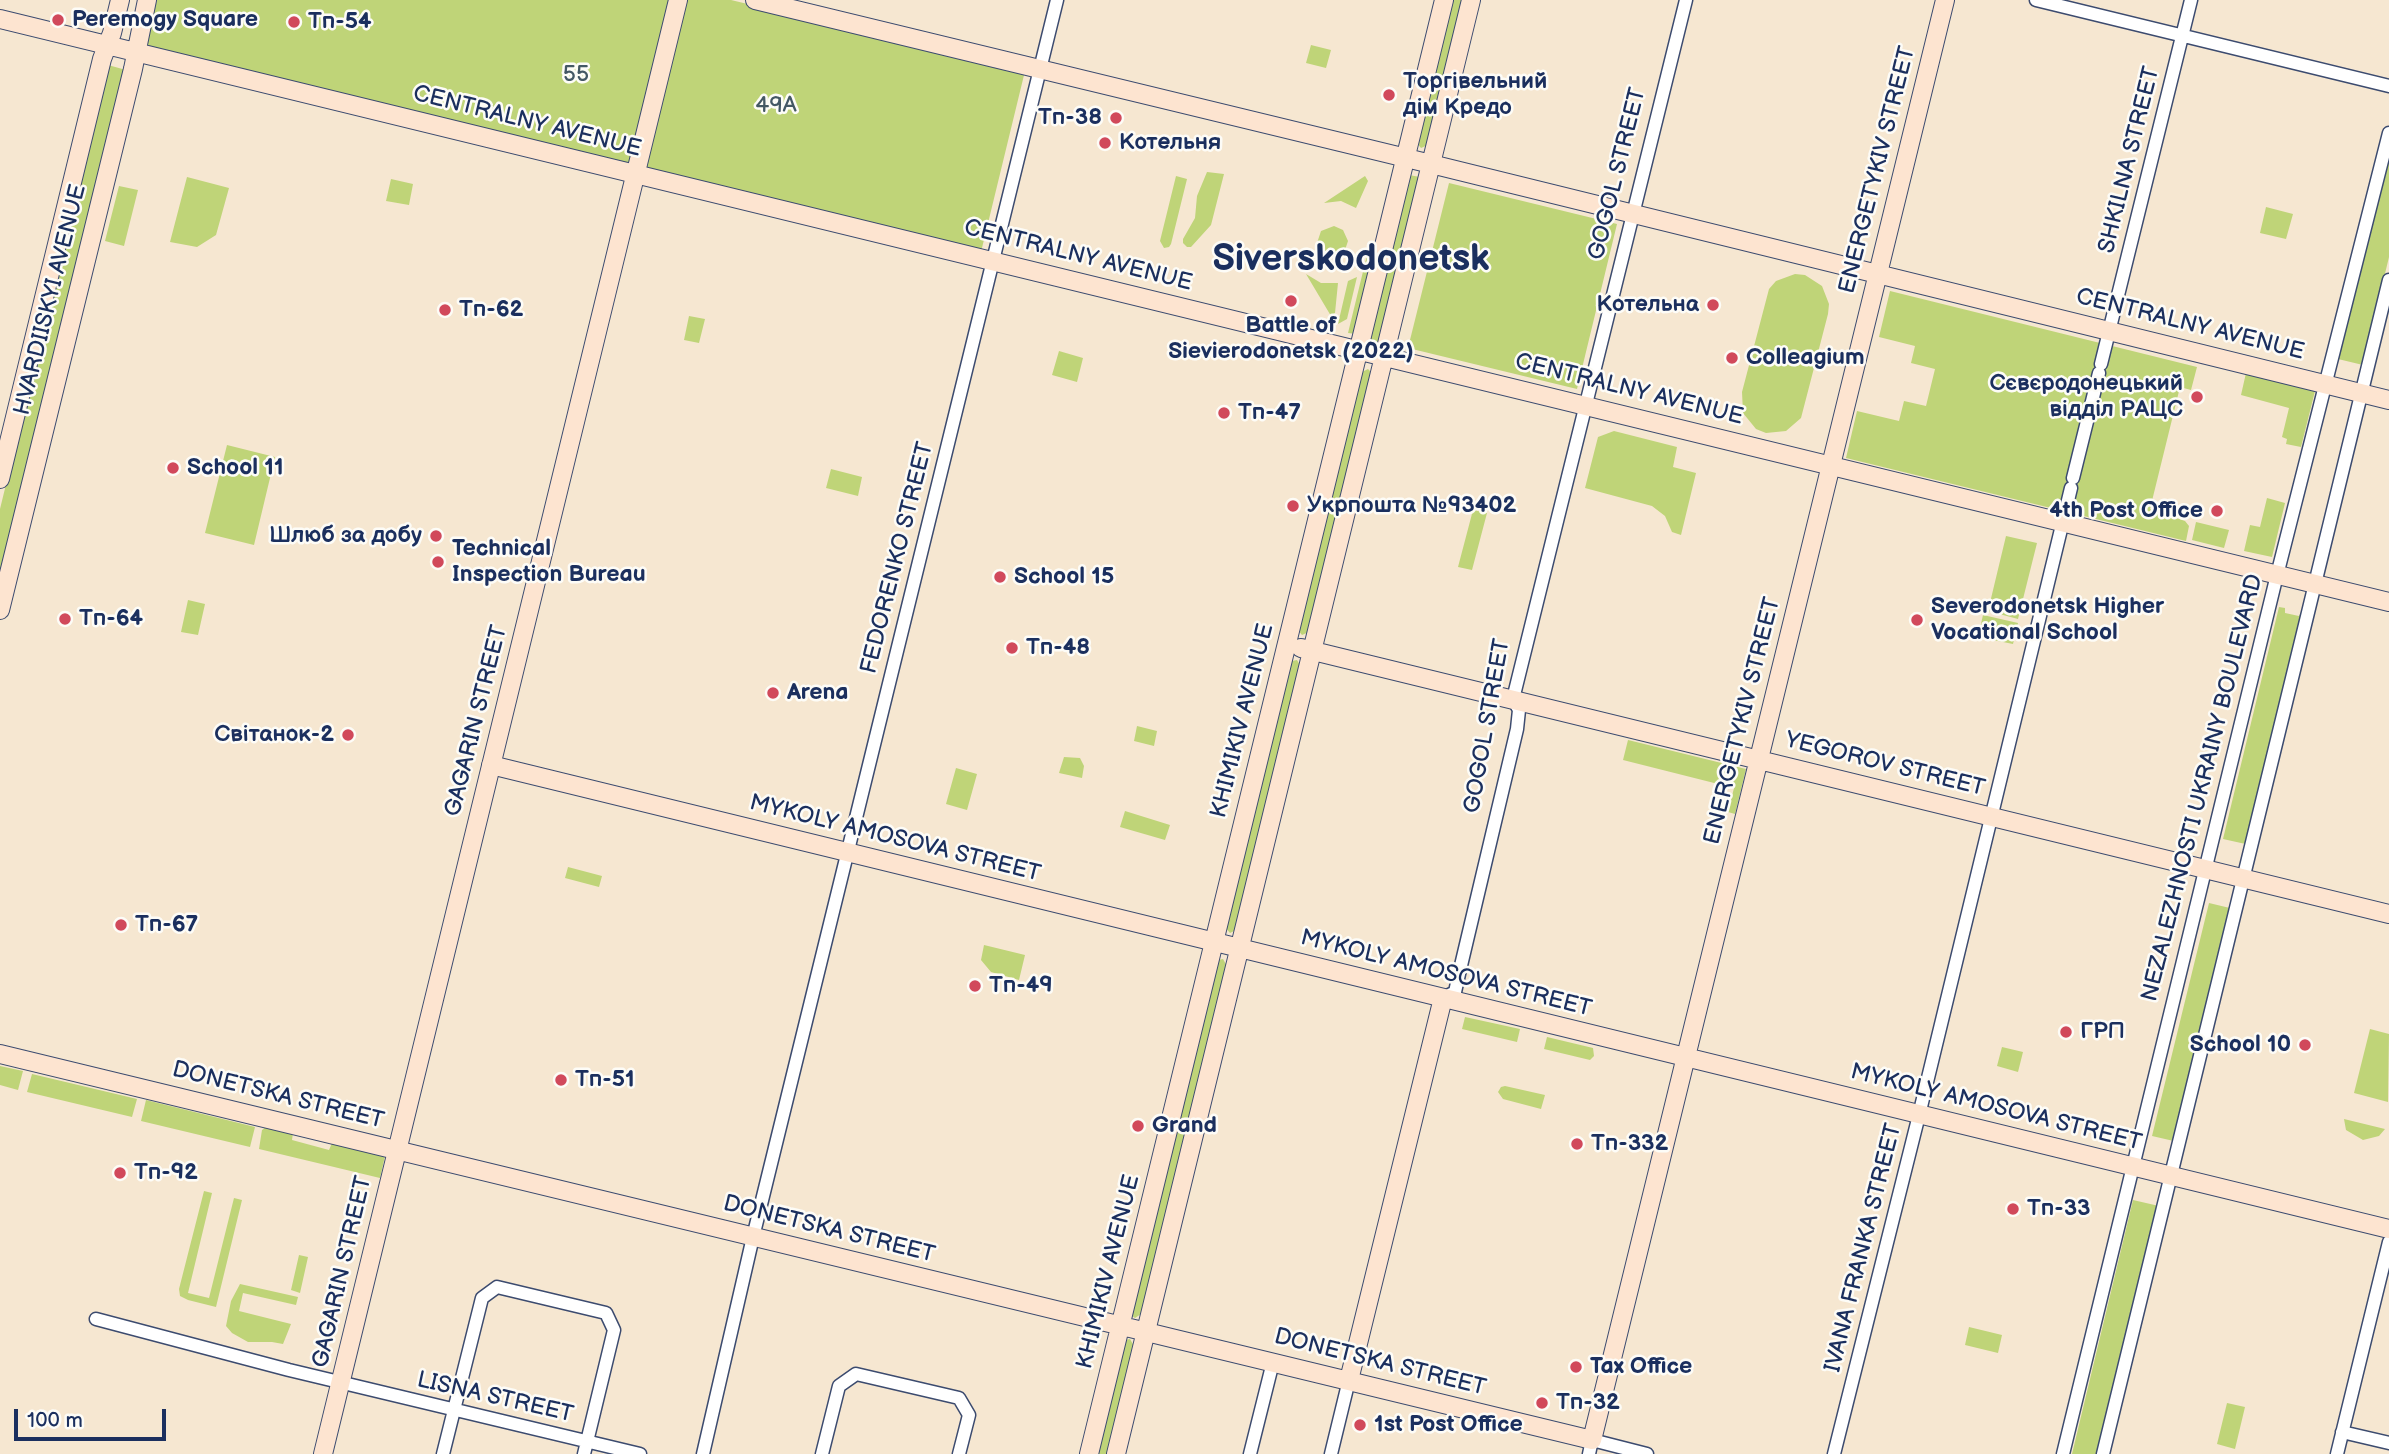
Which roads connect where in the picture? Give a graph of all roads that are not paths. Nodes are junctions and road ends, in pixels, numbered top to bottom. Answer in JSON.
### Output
{"nodes":[{"id":1,"x":120,"y":0,"type":"edge"},
{"id":2,"x":147,"y":0,"type":"edge"},
{"id":3,"x":678,"y":0,"type":"edge"},
{"id":4,"x":755,"y":0,"type":"edge"},
{"id":5,"x":1057,"y":0,"type":"edge"},
{"id":6,"x":1444,"y":0,"type":"edge"},
{"id":7,"x":1471,"y":0,"type":"edge"},
{"id":8,"x":1686,"y":0,"type":"edge"},
{"id":9,"x":1945,"y":0,"type":"edge"},
{"id":10,"x":2036,"y":0,"type":"edge"},
{"id":11,"x":2191,"y":0,"type":"edge"},
{"id":12,"x":0,"y":19,"type":"edge"},
{"id":13,"x":2182,"y":36,"type":"junction"},
{"id":14,"x":107,"y":45,"type":"junction"},
{"id":15,"x":136,"y":52,"type":"junction"},
{"id":16,"x":1040,"y":69,"type":"junction"},
{"id":17,"x":2389,"y":86,"type":"edge"},
{"id":18,"x":2389,"y":133,"type":"edge"},
{"id":19,"x":1406,"y":158,"type":"junction"},
{"id":20,"x":1432,"y":163,"type":"junction"},
{"id":21,"x":635,"y":173,"type":"junction"},
{"id":22,"x":1634,"y":213,"type":"junction"},
{"id":23,"x":993,"y":261,"type":"junction"},
{"id":24,"x":1878,"y":274,"type":"junction"},
{"id":25,"x":2389,"y":280,"type":"edge"},
{"id":26,"x":2110,"y":331,"type":"junction"},
{"id":27,"x":1359,"y":350,"type":"junction"},
{"id":28,"x":1385,"y":356,"type":"junction"},
{"id":29,"x":2326,"y":384,"type":"junction"},
{"id":30,"x":2361,"y":393,"type":"junction"},
{"id":31,"x":2389,"y":400,"type":"edge"},
{"id":32,"x":1586,"y":405,"type":"junction"},
{"id":33,"x":1832,"y":465,"type":"junction"},
{"id":34,"x":0,"y":479,"type":"edge"},
{"id":35,"x":2072,"y":483,"type":"joint"},
{"id":36,"x":2063,"y":522,"type":"junction"},
{"id":37,"x":2278,"y":574,"type":"junction"},
{"id":38,"x":2315,"y":584,"type":"junction"},
{"id":39,"x":2389,"y":602,"type":"edge"},
{"id":40,"x":0,"y":610,"type":"edge"},
{"id":41,"x":1287,"y":644,"type":"junction"},
{"id":42,"x":1312,"y":650,"type":"junction"},
{"id":43,"x":1513,"y":699,"type":"junction"},
{"id":44,"x":1759,"y":760,"type":"junction"},
{"id":45,"x":491,"y":765,"type":"junction"},
{"id":46,"x":1991,"y":817,"type":"junction"},
{"id":47,"x":848,"y":853,"type":"junction"},
{"id":48,"x":2205,"y":869,"type":"junction"},
{"id":49,"x":2243,"y":878,"type":"junction"},
{"id":50,"x":2389,"y":914,"type":"edge"},
{"id":51,"x":1215,"y":943,"type":"junction"},
{"id":52,"x":1240,"y":949,"type":"junction"},
{"id":53,"x":1443,"y":998,"type":"junction"},
{"id":54,"x":0,"y":1054,"type":"edge"},
{"id":55,"x":1686,"y":1058,"type":"junction"},
{"id":56,"x":1919,"y":1115,"type":"junction"},
{"id":57,"x":397,"y":1150,"type":"junction"},
{"id":58,"x":2133,"y":1167,"type":"junction"},
{"id":59,"x":2171,"y":1176,"type":"junction"},
{"id":60,"x":2389,"y":1229,"type":"edge"},
{"id":61,"x":753,"y":1237,"type":"junction"},
{"id":62,"x":2389,"y":1242,"type":"edge"},
{"id":63,"x":96,"y":1319,"type":"dead end"},
{"id":64,"x":1121,"y":1326,"type":"junction"},
{"id":65,"x":1146,"y":1332,"type":"junction"},
{"id":66,"x":1273,"y":1362,"type":"junction"},
{"id":67,"x":1349,"y":1380,"type":"junction"},
{"id":68,"x":341,"y":1382,"type":"junction"},
{"id":69,"x":454,"y":1410,"type":"junction"},
{"id":70,"x":2342,"y":1432,"type":"junction"},
{"id":71,"x":2389,"y":1443,"type":"edge"},
{"id":72,"x":1591,"y":1447,"type":"edge"},
{"id":73,"x":586,"y":1448,"type":"edge"},
{"id":74,"x":323,"y":1454,"type":"edge"},
{"id":75,"x":443,"y":1454,"type":"edge"},
{"id":76,"x":640,"y":1454,"type":"edge"},
{"id":77,"x":703,"y":1454,"type":"edge"},
{"id":78,"x":822,"y":1454,"type":"edge"},
{"id":79,"x":960,"y":1454,"type":"edge"},
{"id":80,"x":1090,"y":1454,"type":"edge"},
{"id":81,"x":1116,"y":1454,"type":"edge"},
{"id":82,"x":1250,"y":1454,"type":"edge"},
{"id":83,"x":1331,"y":1454,"type":"edge"},
{"id":84,"x":1647,"y":1454,"type":"edge"},
{"id":85,"x":1834,"y":1454,"type":"edge"},
{"id":86,"x":2063,"y":1454,"type":"edge"},
{"id":87,"x":2103,"y":1454,"type":"edge"},
{"id":88,"x":2337,"y":1454,"type":"edge"}],
"edges":[{"from":1,"to":14,"type":"street","name":"HVARDIISKYI AVENUE"},
{"from":2,"to":15,"type":"street","name":"HVARDIISKYI AVENUE"},
{"from":3,"to":21,"type":"street","name":"GAGARIN STREET"},
{"from":4,"to":16,"type":"street","name":"CENTRALNY AVENUE"},
{"from":5,"to":16,"type":"street","name":"FEDORENKO STREET"},
{"from":6,"to":19,"type":"street","name":"KHIMIKIV AVENUE"},
{"from":7,"to":20,"type":"street"},
{"from":8,"to":22,"type":"street","name":"GOGOL STREET"},
{"from":9,"to":24,"type":"street","name":"ENERGETYKIV STREET"},
{"from":10,"to":13,"type":"street"},
{"from":11,"to":13,"type":"street","name":"SHKILNA STREET"},
{"from":12,"to":14,"type":"street","name":"CENTRALNY AVENUE"},
{"from":13,"to":17,"type":"street"},
{"from":13,"to":26,"type":"street","name":"SHKILNA STREET"},
{"from":14,"to":15,"type":"street","name":"CENTRALNY AVENUE"},
{"from":14,"to":34,"type":"street","name":"HVARDIISKYI AVENUE"},
{"from":15,"to":21,"type":"street","name":"CENTRALNY AVENUE"},
{"from":15,"to":40,"type":"street","name":"HVARDIISKYI AVENUE"},
{"from":16,"to":19,"type":"street","name":"CENTRALNY AVENUE"},
{"from":16,"to":23,"type":"street","name":"FEDORENKO STREET"},
{"from":18,"to":29,"type":"street","name":"NEZALEZHNOSTI UKRAINY BOULEVARD"},
{"from":19,"to":20,"type":"street","name":"CENTRALNY AVENUE"},
{"from":19,"to":27,"type":"street","name":"KHIMIKIV AVENUE"},
{"from":20,"to":22,"type":"street","name":"CENTRALNY AVENUE"},
{"from":20,"to":28,"type":"street"},
{"from":21,"to":23,"type":"street","name":"CENTRALNY AVENUE"},
{"from":21,"to":45,"type":"street","name":"GAGARIN STREET"},
{"from":22,"to":24,"type":"street","name":"CENTRALNY AVENUE"},
{"from":22,"to":32,"type":"street","name":"GOGOL STREET"},
{"from":23,"to":27,"type":"street","name":"CENTRALNY AVENUE"},
{"from":23,"to":47,"type":"street","name":"FEDORENKO STREET"},
{"from":24,"to":26,"type":"street","name":"CENTRALNY AVENUE"},
{"from":24,"to":33,"type":"street","name":"ENERGETYKIV STREET"},
{"from":25,"to":30,"type":"street"},
{"from":26,"to":29,"type":"street","name":"CENTRALNY AVENUE"},
{"from":26,"to":35,"type":"street","name":"SHKILNA STREET"},
{"from":27,"to":28,"type":"street","name":"CENTRALNY AVENUE"},
{"from":27,"to":41,"type":"street","name":"KHIMIKIV AVENUE"},
{"from":28,"to":32,"type":"street","name":"CENTRALNY AVENUE"},
{"from":28,"to":42,"type":"street"},
{"from":29,"to":30,"type":"street","name":"CENTRALNY AVENUE"},
{"from":29,"to":37,"type":"street","name":"NEZALEZHNOSTI UKRAINY BOULEVARD"},
{"from":30,"to":31,"type":"street","name":"CENTRALNY AVENUE"},
{"from":30,"to":38,"type":"street"},
{"from":32,"to":33,"type":"street","name":"CENTRALNY AVENUE"},
{"from":32,"to":43,"type":"street","name":"GOGOL STREET"},
{"from":33,"to":36,"type":"street","name":"CENTRALNY AVENUE"},
{"from":33,"to":44,"type":"street","name":"ENERGETYKIV STREET"},
{"from":35,"to":36,"type":"street","name":"IVANA FRANKA STREET"},
{"from":36,"to":37,"type":"street","name":"CENTRALNY AVENUE"},
{"from":36,"to":46,"type":"street","name":"IVANA FRANKA STREET"},
{"from":37,"to":38,"type":"street","name":"CENTRALNY AVENUE"},
{"from":37,"to":48,"type":"street","name":"NEZALEZHNOSTI UKRAINY BOULEVARD"},
{"from":38,"to":39,"type":"street","name":"CENTRALNY AVENUE"},
{"from":38,"to":49,"type":"street"},
{"from":41,"to":42,"type":"street","name":"YEGOROV STREET"},
{"from":41,"to":51,"type":"street","name":"KHIMIKIV AVENUE"},
{"from":42,"to":43,"type":"street","name":"YEGOROV STREET"},
{"from":42,"to":52,"type":"street"},
{"from":43,"to":44,"type":"street","name":"YEGOROV STREET"},
{"from":43,"to":53,"type":"street","name":"GOGOL STREET"},
{"from":44,"to":46,"type":"street","name":"YEGOROV STREET"},
{"from":44,"to":55,"type":"street","name":"ENERGETYKIV STREET"},
{"from":45,"to":47,"type":"street","name":"MYKOLY AMOSOVA STREET"},
{"from":45,"to":57,"type":"street","name":"GAGARIN STREET"},
{"from":46,"to":48,"type":"street","name":"YEGOROV STREET"},
{"from":46,"to":56,"type":"street","name":"IVANA FRANKA STREET"},
{"from":47,"to":51,"type":"street","name":"MYKOLY AMOSOVA STREET"},
{"from":47,"to":61,"type":"street","name":"FEDORENKO STREET"},
{"from":48,"to":49,"type":"street","name":"YEGOROV STREET"},
{"from":48,"to":58,"type":"street","name":"NEZALEZHNOSTI UKRAINY BOULEVARD"},
{"from":49,"to":50,"type":"street","name":"YEGOROV STREET"},
{"from":49,"to":59,"type":"street"},
{"from":51,"to":52,"type":"street","name":"MYKOLY AMOSOVA STREET"},
{"from":51,"to":64,"type":"street","name":"KHIMIKIV AVENUE"},
{"from":52,"to":53,"type":"street","name":"MYKOLY AMOSOVA STREET"},
{"from":52,"to":65,"type":"street"},
{"from":53,"to":55,"type":"street","name":"MYKOLY AMOSOVA STREET"},
{"from":53,"to":67,"type":"street","name":"GOGOL STREET"},
{"from":54,"to":57,"type":"street","name":"DONETSKA STREET"},
{"from":55,"to":56,"type":"street","name":"MYKOLY AMOSOVA STREET"},
{"from":55,"to":72,"type":"street","name":"ENERGETYKIV STREET"},
{"from":56,"to":58,"type":"street","name":"MYKOLY AMOSOVA STREET"},
{"from":56,"to":85,"type":"street","name":"IVANA FRANKA STREET"},
{"from":57,"to":61,"type":"street","name":"DONETSKA STREET"},
{"from":57,"to":68,"type":"street","name":"GAGARIN STREET"},
{"from":58,"to":59,"type":"street","name":"MYKOLY AMOSOVA STREET"},
{"from":58,"to":86,"type":"street","name":"NEZALEZHNOSTI UKRAINY BOULEVARD"},
{"from":59,"to":60,"type":"street","name":"MYKOLY AMOSOVA STREET"},
{"from":59,"to":87,"type":"street"},
{"from":61,"to":64,"type":"street","name":"DONETSKA STREET"},
{"from":61,"to":77,"type":"street","name":"FEDORENKO STREET"},
{"from":62,"to":70,"type":"street"},
{"from":63,"to":68,"type":"street","name":"LISNA STREET"},
{"from":64,"to":65,"type":"street","name":"DONETSKA STREET"},
{"from":64,"to":80,"type":"street","name":"KHIMIKIV AVENUE"},
{"from":65,"to":66,"type":"street","name":"DONETSKA STREET"},
{"from":65,"to":81,"type":"street"},
{"from":66,"to":67,"type":"street","name":"DONETSKA STREET"},
{"from":66,"to":82,"type":"street"},
{"from":67,"to":72,"type":"street","name":"DONETSKA STREET"},
{"from":67,"to":83,"type":"street","name":"GOGOL STREET"},
{"from":68,"to":69,"type":"street","name":"LISNA STREET"},
{"from":68,"to":74,"type":"street","name":"GAGARIN STREET"},
{"from":69,"to":73,"type":"street","name":"LISNA STREET"},
{"from":69,"to":73,"type":"street"},
{"from":69,"to":75,"type":"street"},
{"from":70,"to":71,"type":"street"},
{"from":70,"to":88,"type":"street"},
{"from":72,"to":84,"type":"street","name":"DONETSKA STREET"},
{"from":73,"to":76,"type":"street","name":"LISNA STREET"},
{"from":78,"to":79,"type":"street"}]}
